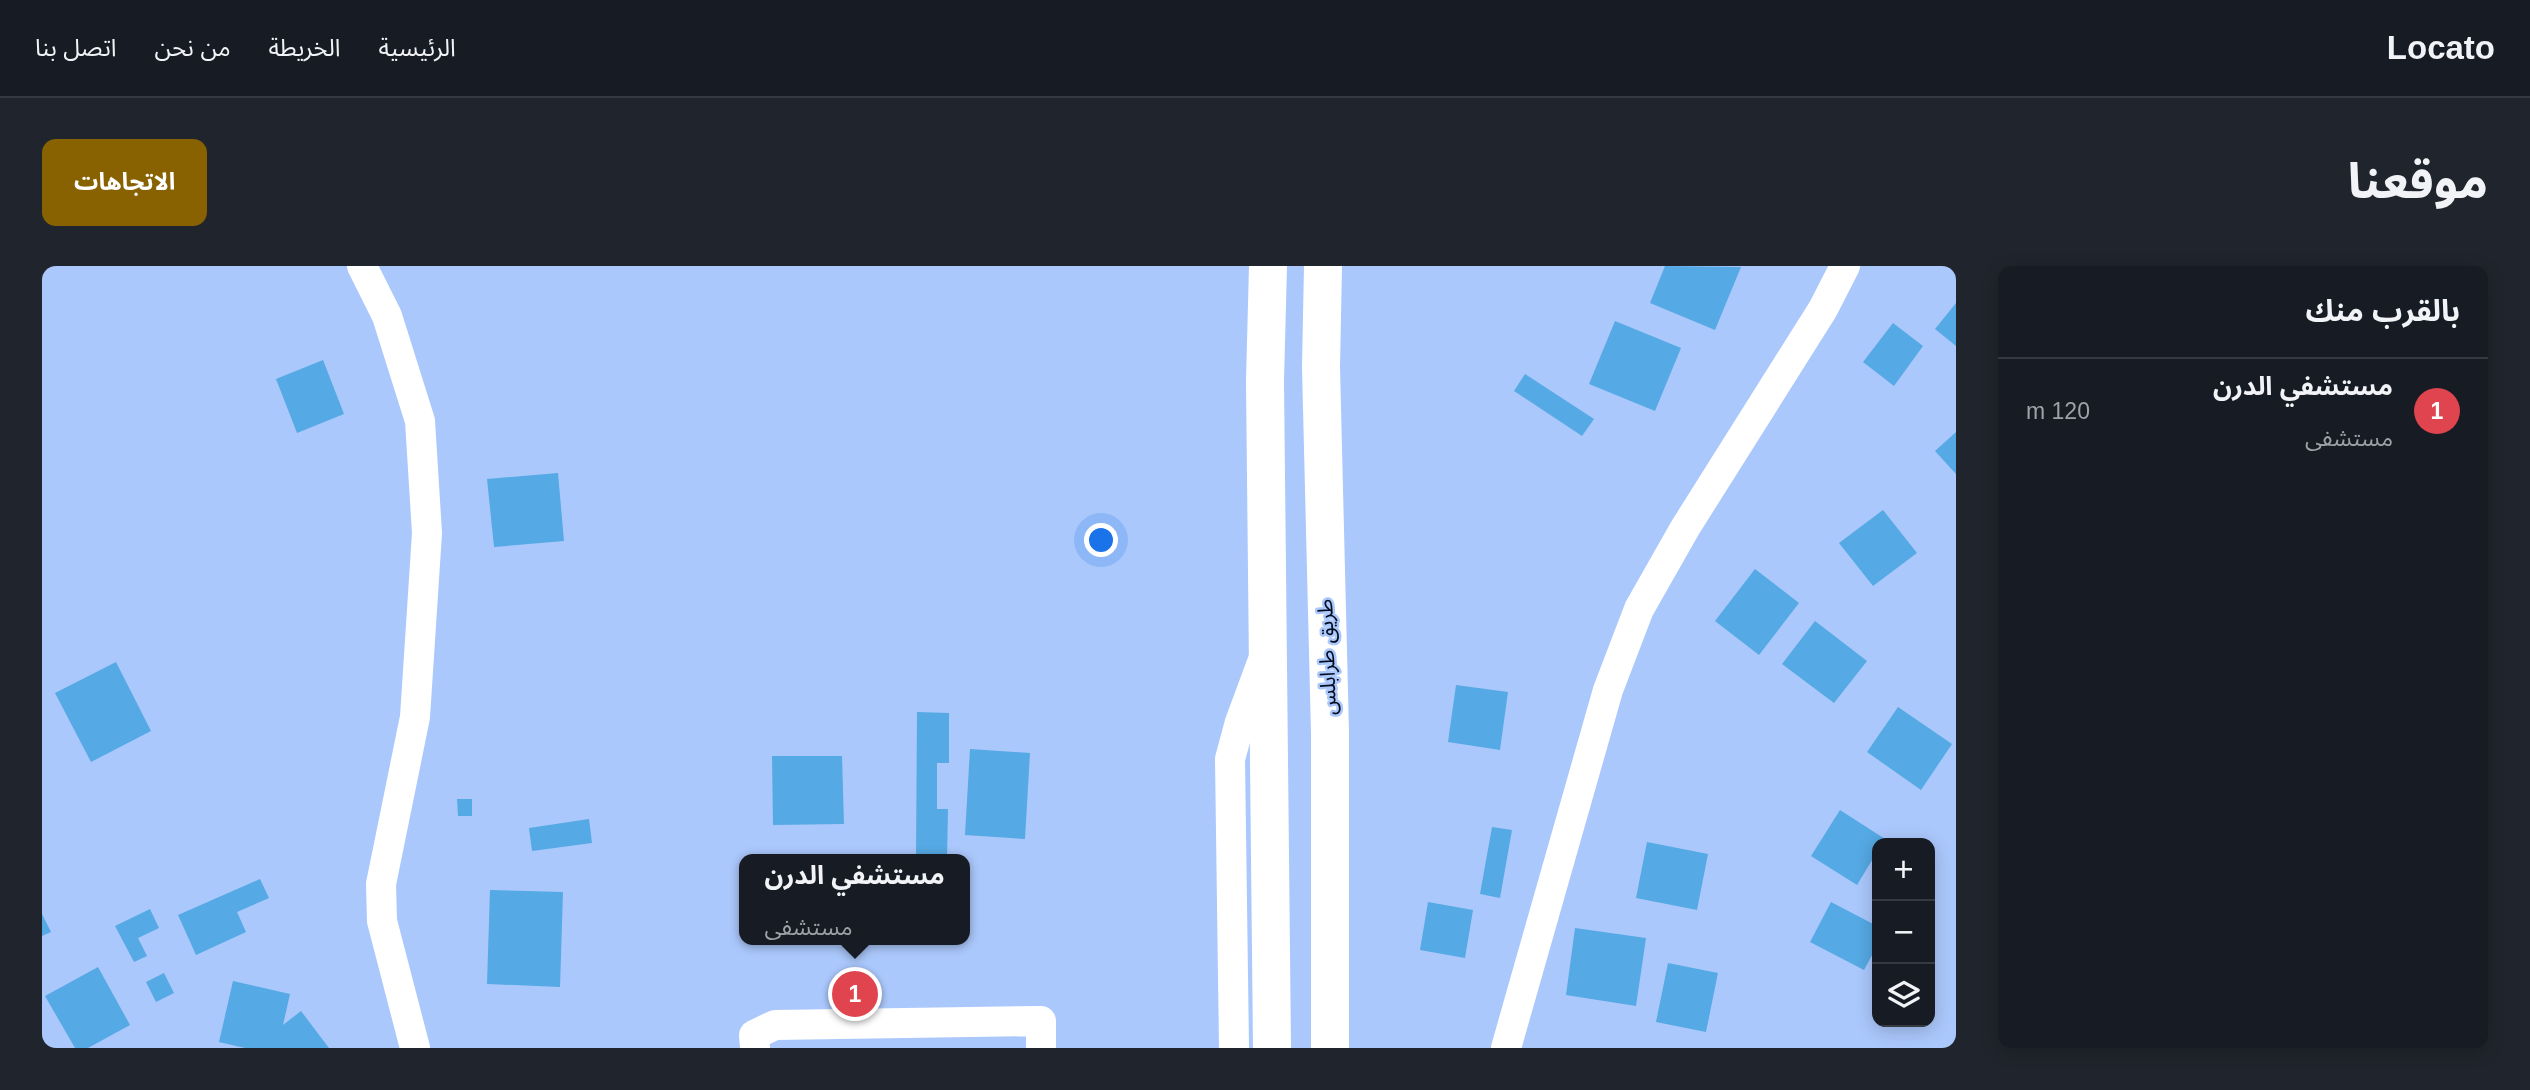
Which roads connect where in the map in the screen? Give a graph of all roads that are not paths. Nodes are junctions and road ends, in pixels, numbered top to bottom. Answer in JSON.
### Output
{"nodes":[{"id":1,"x":362,"y":266,"type":"edge"},
{"id":2,"x":1268,"y":266,"type":"edge"},
{"id":3,"x":1323,"y":266,"type":"edge"},
{"id":4,"x":1846,"y":266,"type":"edge"},
{"id":5,"x":1266,"y":650,"type":"junction"},
{"id":6,"x":415,"y":1048,"type":"edge"},
{"id":7,"x":755,"y":1048,"type":"edge"},
{"id":8,"x":1041,"y":1048,"type":"edge"},
{"id":9,"x":1234,"y":1048,"type":"edge"},
{"id":10,"x":1272,"y":1048,"type":"edge"},
{"id":11,"x":1330,"y":1048,"type":"edge"},
{"id":12,"x":1506,"y":1048,"type":"edge"}],
"edges":[{"from":1,"to":6,"type":"street"},
{"from":2,"to":5,"type":"highway"},
{"from":3,"to":11,"type":"highway","name":"طريق طرابلس"},
{"from":4,"to":12,"type":"street"},
{"from":5,"to":9,"type":"street"},
{"from":5,"to":10,"type":"highway"},
{"from":7,"to":8,"type":"street"}]}
